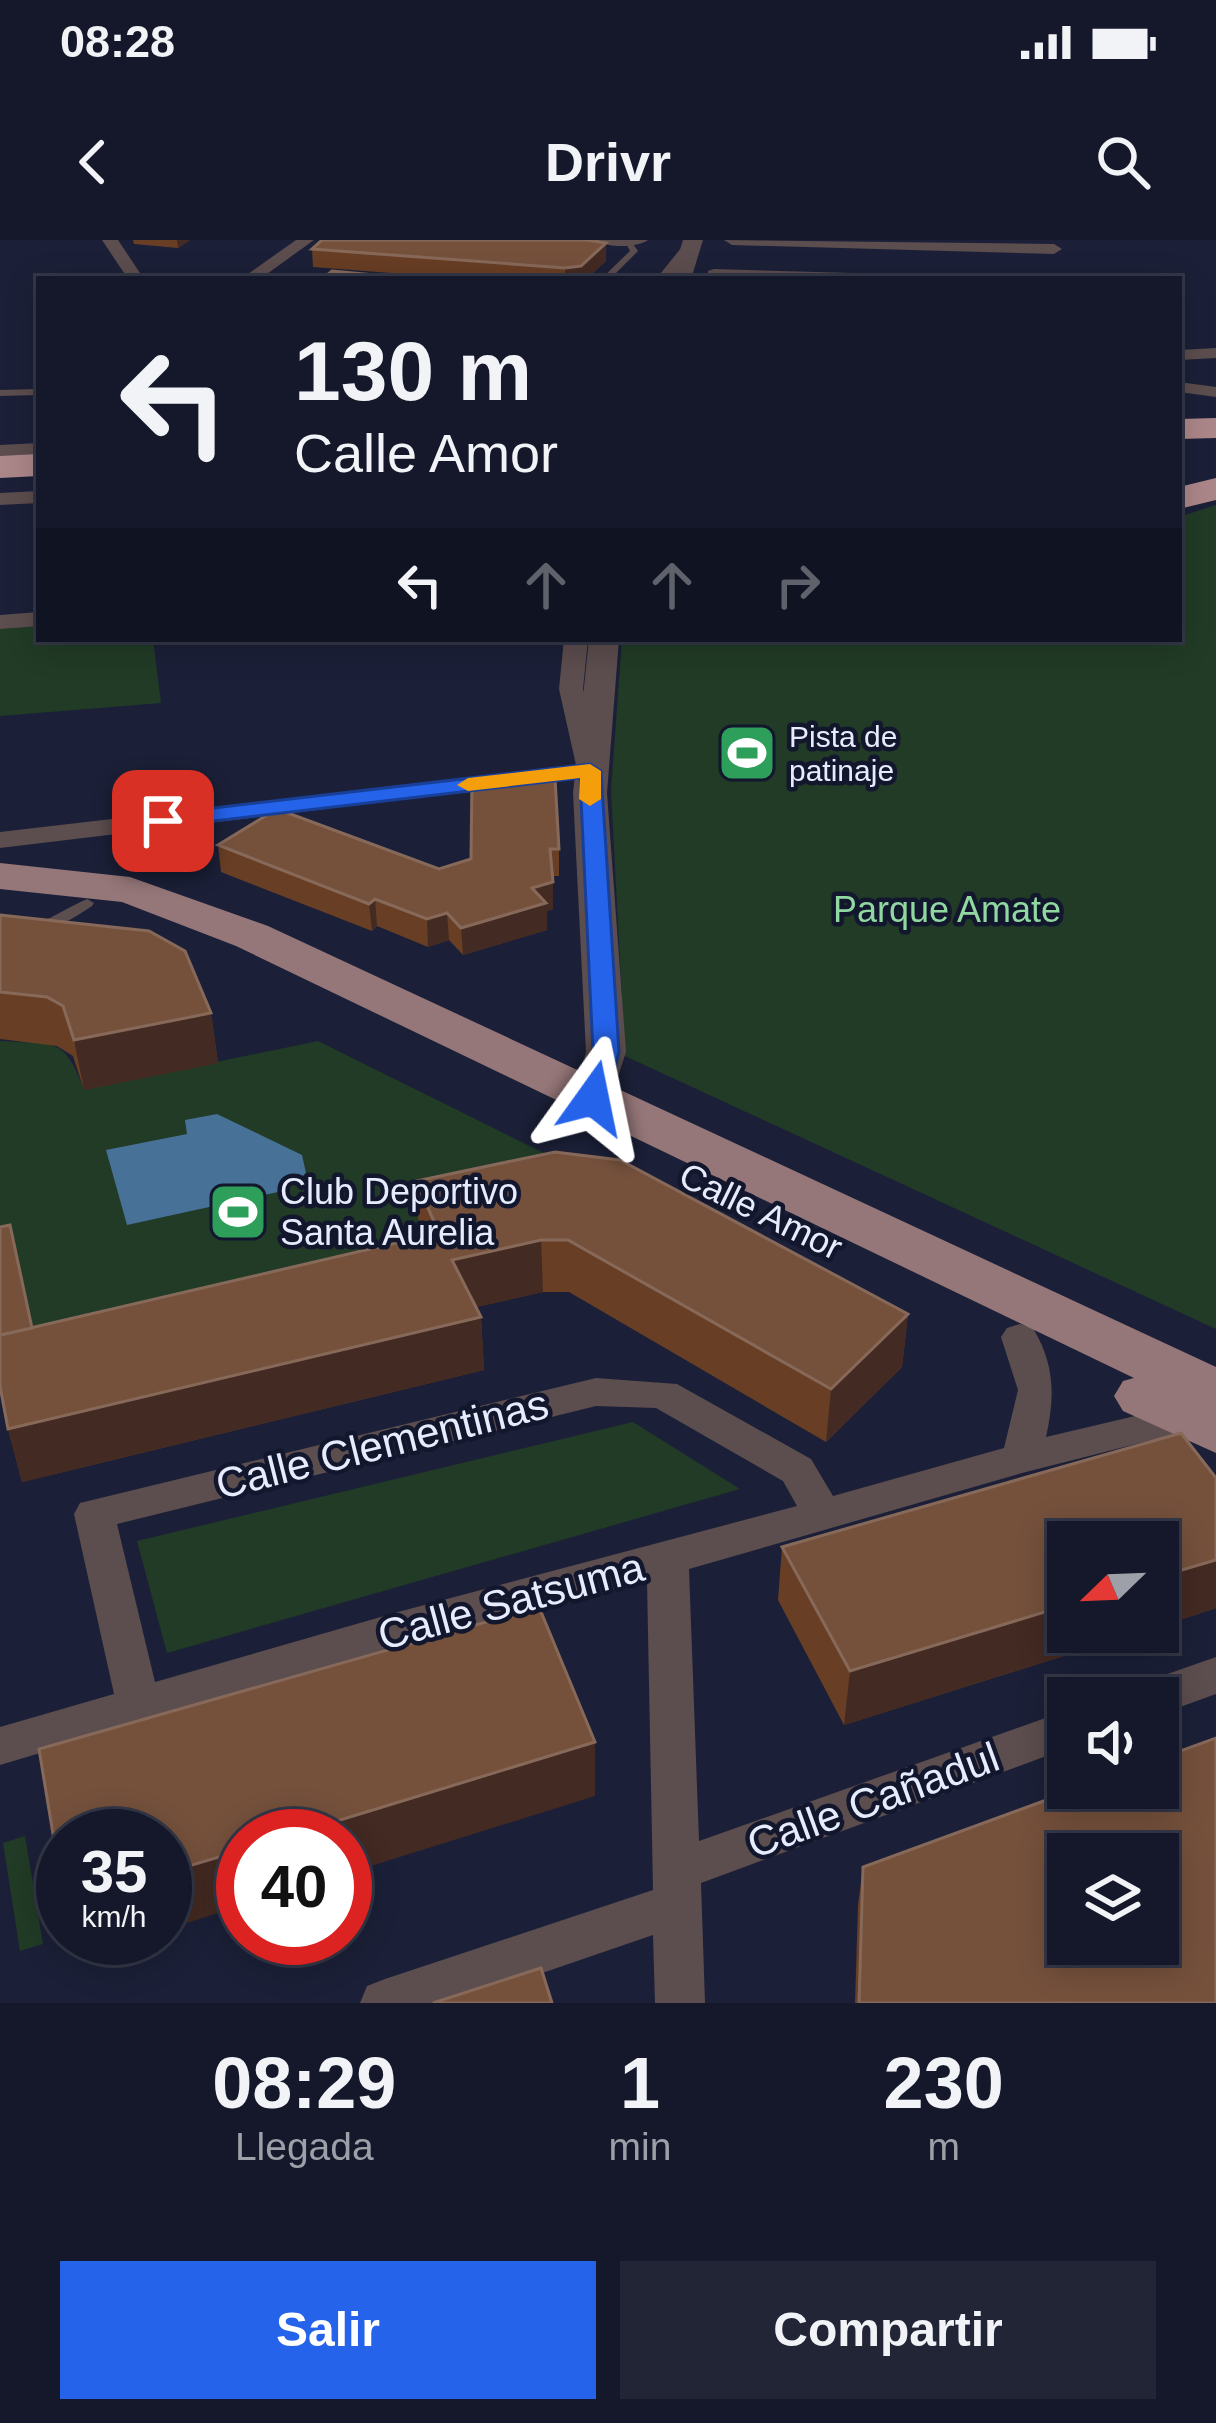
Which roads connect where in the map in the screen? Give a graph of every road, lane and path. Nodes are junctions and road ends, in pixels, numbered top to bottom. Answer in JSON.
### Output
{"nodes":[{"id":1,"x":89,"y":240,"type":"edge"},
{"id":2,"x":110,"y":240,"type":"edge"},
{"id":3,"x":306,"y":240,"type":"edge"},
{"id":4,"x":603,"y":240,"type":"edge"},
{"id":5,"x":722,"y":240,"type":"edge"},
{"id":6,"x":732,"y":240,"type":"edge"},
{"id":7,"x":633,"y":241,"type":"edge"},
{"id":8,"x":692,"y":243,"type":"edge"},
{"id":9,"x":1054,"y":251,"type":"edge"},
{"id":10,"x":112,"y":276,"type":"edge"},
{"id":11,"x":134,"y":276,"type":"edge"},
{"id":12,"x":254,"y":276,"type":"edge"},
{"id":13,"x":608,"y":276,"type":"edge"},
{"id":14,"x":666,"y":276,"type":"edge"},
{"id":15,"x":682,"y":276,"type":"edge"},
{"id":16,"x":713,"y":276,"type":"edge"},
{"id":17,"x":1216,"y":353,"type":"edge"},
{"id":18,"x":1182,"y":355,"type":"edge"},
{"id":19,"x":1182,"y":388,"type":"edge"},
{"id":20,"x":36,"y":392,"type":"edge"},
{"id":21,"x":0,"y":393,"type":"edge"},
{"id":22,"x":1216,"y":394,"type":"edge"},
{"id":23,"x":1182,"y":398,"type":"edge"},
{"id":24,"x":1216,"y":412,"type":"edge"},
{"id":25,"x":1182,"y":413,"type":"edge"},
{"id":26,"x":1216,"y":428,"type":"edge"},
{"id":27,"x":1182,"y":429,"type":"edge"},
{"id":28,"x":36,"y":452,"type":"edge"},
{"id":29,"x":15,"y":476,"type":"edge"},
{"id":30,"x":1216,"y":489,"type":"edge"},
{"id":31,"x":1182,"y":497,"type":"edge"},
{"id":32,"x":0,"y":604,"type":"edge"},
{"id":33,"x":36,"y":620,"type":"edge"},
{"id":34,"x":0,"y":622,"type":"edge"},
{"id":35,"x":576,"y":642,"type":"edge"},
{"id":36,"x":604,"y":642,"type":"edge"},
{"id":37,"x":590,"y":771,"type":"junction"},
{"id":38,"x":12,"y":856,"type":"edge"},
{"id":39,"x":87,"y":903,"type":"junction"},
{"id":40,"x":0,"y":933,"type":"edge"},
{"id":41,"x":581,"y":1108,"type":"junction"},
{"id":42,"x":1020,"y":1337,"type":"junction"},
{"id":43,"x":1212,"y":1417,"type":"edge"},
{"id":44,"x":1022,"y":1458,"type":"junction"},
{"id":45,"x":823,"y":1515,"type":"junction"},
{"id":46,"x":668,"y":1559,"type":"junction"},
{"id":47,"x":1216,"y":1675,"type":"edge"},
{"id":48,"x":1179,"y":1688,"type":"edge"},
{"id":49,"x":139,"y":1706,"type":"junction"},
{"id":50,"x":1047,"y":1738,"type":"edge"},
{"id":51,"x":0,"y":1746,"type":"edge"},
{"id":52,"x":678,"y":1887,"type":"junction"},
{"id":53,"x":385,"y":2003,"type":"edge"},
{"id":54,"x":680,"y":2003,"type":"edge"}],
"edges":[{"from":1,"to":10,"type":"street"},
{"from":2,"to":11,"type":"street"},
{"from":3,"to":12,"type":"street"},
{"from":4,"to":7,"type":"street"},
{"from":5,"to":16,"type":"street"},
{"from":6,"to":9,"type":"street"},
{"from":7,"to":13,"type":"lane"},
{"from":8,"to":14,"type":"street"},
{"from":8,"to":15,"type":"street"},
{"from":17,"to":18,"type":"street"},
{"from":19,"to":22,"type":"street"},
{"from":20,"to":21,"type":"lane"},
{"from":22,"to":23,"type":"street"},
{"from":24,"to":25,"type":"highway"},
{"from":26,"to":27,"type":"highway"},
{"from":28,"to":29,"type":"street"},
{"from":30,"to":31,"type":"highway"},
{"from":32,"to":34,"type":"street"},
{"from":33,"to":34,"type":"street"},
{"from":35,"to":37,"type":"street"},
{"from":36,"to":37,"type":"street"},
{"from":37,"to":38,"type":"street"},
{"from":37,"to":41,"type":"street"},
{"from":38,"to":39,"type":"main road","name":"Calle Amor"},
{"from":38,"to":41,"type":"main road","name":"Calle Amor"},
{"from":39,"to":40,"type":"lane"},
{"from":39,"to":41,"type":"main road","name":"Calle Amor"},
{"from":41,"to":42,"type":"main road","name":"Calle Amor"},
{"from":41,"to":43,"type":"main road","name":"Calle Amor"},
{"from":42,"to":43,"type":"main road","name":"Calle Amor"},
{"from":42,"to":44,"type":"street"},
{"from":43,"to":44,"type":"street","name":"Calle Satsuma"},
{"from":44,"to":45,"type":"street","name":"Calle Satsuma"},
{"from":45,"to":46,"type":"street","name":"Calle Satsuma"},
{"from":45,"to":49,"type":"street","name":"Calle Clementinas"},
{"from":46,"to":49,"type":"street","name":"Calle Satsuma"},
{"from":46,"to":52,"type":"street"},
{"from":47,"to":48,"type":"street"},
{"from":49,"to":51,"type":"street","name":"Calle Satsuma"},
{"from":50,"to":52,"type":"street","name":"Calle Cañadul"},
{"from":52,"to":53,"type":"street","name":"Calle Cañadul"},
{"from":52,"to":54,"type":"street"}]}
